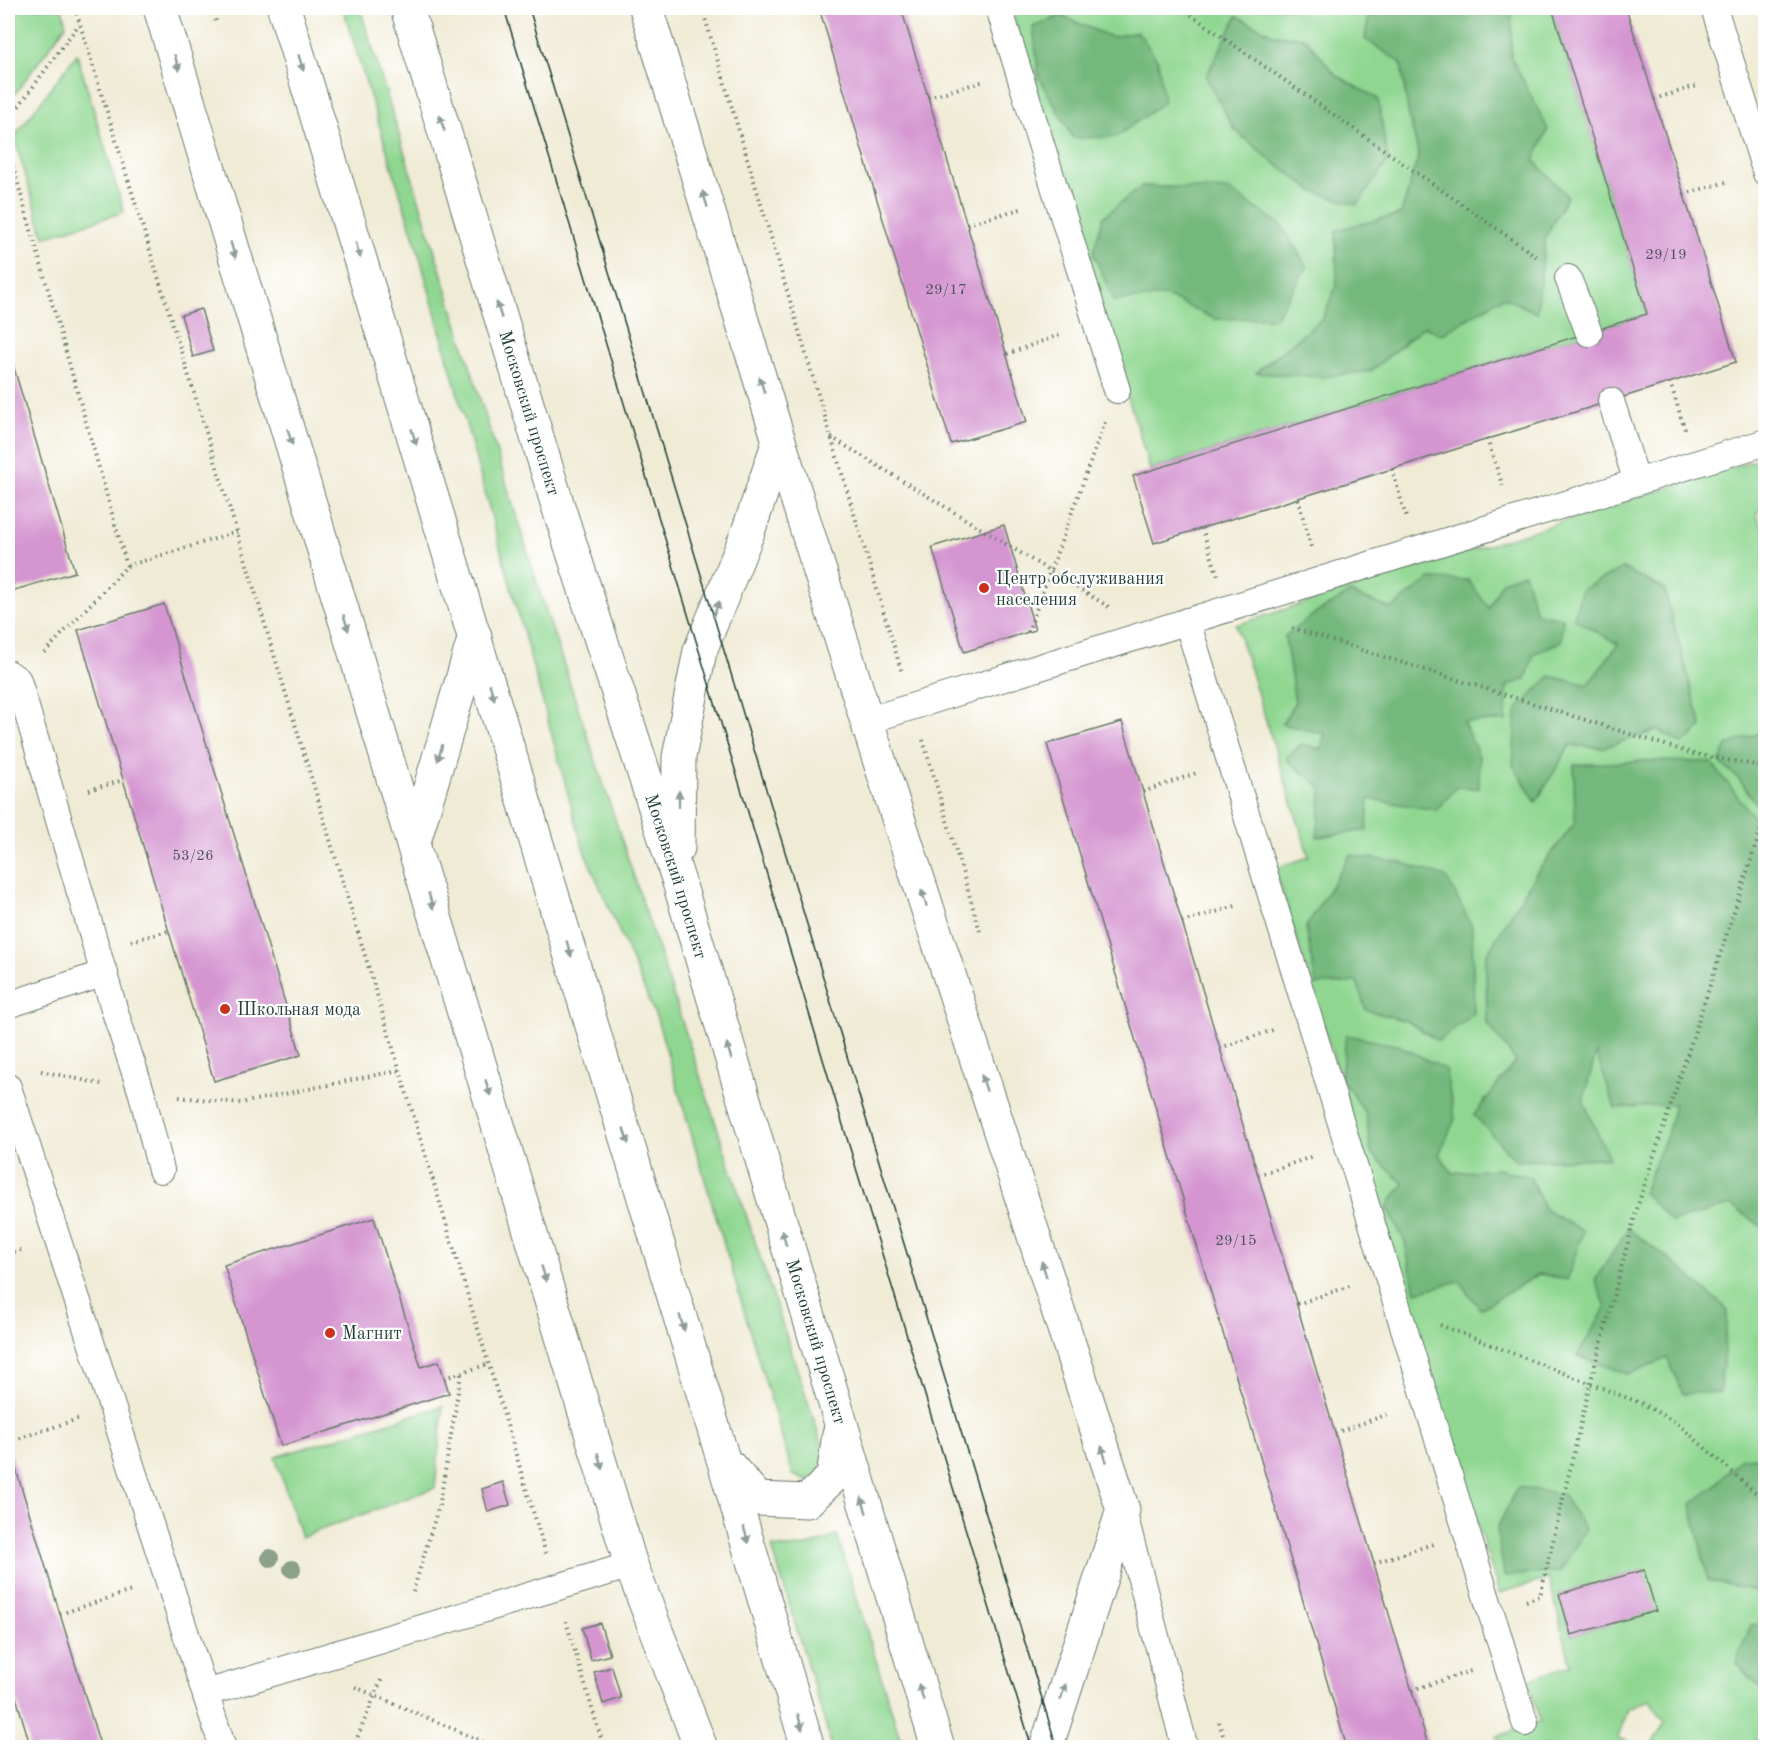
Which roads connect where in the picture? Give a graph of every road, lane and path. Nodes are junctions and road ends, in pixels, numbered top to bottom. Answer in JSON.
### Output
{"nodes":[{"id":1,"x":75,"y":8,"type":"edge"},
{"id":2,"x":160,"y":8,"type":"edge"},
{"id":3,"x":212,"y":8,"type":"edge"},
{"id":4,"x":284,"y":8,"type":"edge"},
{"id":5,"x":407,"y":8,"type":"edge"},
{"id":6,"x":646,"y":8,"type":"edge"},
{"id":7,"x":702,"y":8,"type":"edge"},
{"id":8,"x":999,"y":8,"type":"edge"},
{"id":9,"x":1181,"y":8,"type":"edge"},
{"id":10,"x":1714,"y":8,"type":"edge"},
{"id":11,"x":216,"y":22,"type":"dead end"},
{"id":12,"x":79,"y":23,"type":"junction"},
{"id":13,"x":1019,"y":72,"type":"junction"},
{"id":14,"x":1735,"y":74,"type":"junction"},
{"id":15,"x":928,"y":97,"type":"dead end"},
{"id":16,"x":1654,"y":99,"type":"dead end"},
{"id":17,"x":8,"y":121,"type":"edge"},
{"id":18,"x":8,"y":149,"type":"edge"},
{"id":19,"x":1765,"y":172,"type":"edge"},
{"id":20,"x":1684,"y":194,"type":"dead end"},
{"id":21,"x":1058,"y":198,"type":"junction"},
{"id":22,"x":967,"y":224,"type":"dead end"},
{"id":23,"x":1568,"y":278,"type":"joint"},
{"id":24,"x":1096,"y":322,"type":"junction"},
{"id":25,"x":1588,"y":333,"type":"dead end"},
{"id":26,"x":1006,"y":354,"type":"dead end"},
{"id":27,"x":1670,"y":382,"type":"dead end"},
{"id":28,"x":1117,"y":390,"type":"joint"},
{"id":29,"x":1611,"y":401,"type":"dead end"},
{"id":30,"x":831,"y":438,"type":"junction"},
{"id":31,"x":1487,"y":439,"type":"dead end"},
{"id":32,"x":779,"y":441,"type":"junction"},
{"id":33,"x":1766,"y":442,"type":"edge"},
{"id":34,"x":1695,"y":463,"type":"junction"},
{"id":35,"x":1392,"y":469,"type":"dead end"},
{"id":36,"x":1637,"y":482,"type":"junction"},
{"id":37,"x":1298,"y":499,"type":"dead end"},
{"id":38,"x":1514,"y":520,"type":"junction"},
{"id":39,"x":1202,"y":528,"type":"dead end"},
{"id":40,"x":237,"y":532,"type":"junction"},
{"id":41,"x":1416,"y":549,"type":"junction"},
{"id":42,"x":128,"y":566,"type":"junction"},
{"id":43,"x":1050,"y":572,"type":"junction"},
{"id":44,"x":1320,"y":579,"type":"junction"},
{"id":45,"x":1228,"y":608,"type":"junction"},
{"id":46,"x":1187,"y":621,"type":"junction"},
{"id":47,"x":1284,"y":626,"type":"dead end"},
{"id":48,"x":1151,"y":632,"type":"junction"},
{"id":49,"x":475,"y":636,"type":"junction"},
{"id":50,"x":1012,"y":675,"type":"junction"},
{"id":51,"x":13,"y":676,"type":"edge"},
{"id":52,"x":912,"y":706,"type":"junction"},
{"id":53,"x":866,"y":721,"type":"junction"},
{"id":54,"x":1229,"y":762,"type":"junction"},
{"id":55,"x":1766,"y":767,"type":"edge"},
{"id":56,"x":1143,"y":792,"type":"dead end"},
{"id":57,"x":1766,"y":814,"type":"edge"},
{"id":58,"x":413,"y":845,"type":"junction"},
{"id":59,"x":678,"y":879,"type":"junction"},
{"id":60,"x":1271,"y":895,"type":"junction"},
{"id":61,"x":1182,"y":922,"type":"dead end"},
{"id":62,"x":981,"y":935,"type":"dead end"},
{"id":63,"x":105,"y":973,"type":"junction"},
{"id":64,"x":8,"y":1005,"type":"edge"},
{"id":65,"x":1309,"y":1018,"type":"junction"},
{"id":66,"x":1220,"y":1048,"type":"dead end"},
{"id":67,"x":30,"y":1068,"type":"dead end"},
{"id":68,"x":400,"y":1070,"type":"junction"},
{"id":69,"x":8,"y":1088,"type":"edge"},
{"id":70,"x":142,"y":1094,"type":"junction"},
{"id":71,"x":1347,"y":1144,"type":"junction"},
{"id":72,"x":161,"y":1170,"type":"dead end"},
{"id":73,"x":1258,"y":1175,"type":"dead end"},
{"id":74,"x":1387,"y":1273,"type":"junction"},
{"id":75,"x":1297,"y":1304,"type":"dead end"},
{"id":76,"x":1398,"y":1308,"type":"junction"},
{"id":77,"x":489,"y":1364,"type":"junction"},
{"id":78,"x":461,"y":1374,"type":"junction"},
{"id":79,"x":444,"y":1378,"type":"dead end"},
{"id":80,"x":1590,"y":1384,"type":"junction"},
{"id":81,"x":1426,"y":1400,"type":"junction"},
{"id":82,"x":112,"y":1407,"type":"junction"},
{"id":83,"x":840,"y":1426,"type":"junction"},
{"id":84,"x":1335,"y":1433,"type":"dead end"},
{"id":85,"x":8,"y":1442,"type":"edge"},
{"id":86,"x":723,"y":1459,"type":"junction"},
{"id":87,"x":1766,"y":1502,"type":"edge"},
{"id":88,"x":1122,"y":1510,"type":"junction"},
{"id":89,"x":1467,"y":1533,"type":"junction"},
{"id":90,"x":1374,"y":1563,"type":"dead end"},
{"id":91,"x":631,"y":1564,"type":"junction"},
{"id":92,"x":168,"y":1579,"type":"junction"},
{"id":93,"x":556,"y":1587,"type":"junction"},
{"id":94,"x":60,"y":1614,"type":"dead end"},
{"id":95,"x":1492,"y":1614,"type":"junction"},
{"id":96,"x":400,"y":1635,"type":"junction"},
{"id":97,"x":1506,"y":1660,"type":"junction"},
{"id":98,"x":302,"y":1664,"type":"junction"},
{"id":99,"x":1412,"y":1690,"type":"dead end"},
{"id":100,"x":206,"y":1693,"type":"junction"},
{"id":101,"x":375,"y":1695,"type":"junction"},
{"id":102,"x":1216,"y":1713,"type":"dead end"},
{"id":103,"x":1525,"y":1723,"type":"dead end"},
{"id":104,"x":223,"y":1748,"type":"edge"},
{"id":105,"x":353,"y":1748,"type":"edge"},
{"id":106,"x":498,"y":1748,"type":"edge"},
{"id":107,"x":604,"y":1748,"type":"edge"},
{"id":108,"x":701,"y":1748,"type":"edge"},
{"id":109,"x":808,"y":1748,"type":"edge"},
{"id":110,"x":938,"y":1748,"type":"edge"},
{"id":111,"x":1046,"y":1748,"type":"edge"},
{"id":112,"x":1185,"y":1748,"type":"edge"},
{"id":113,"x":1227,"y":1748,"type":"edge"}],
"edges":[{"from":1,"to":12,"type":"path"},
{"from":2,"to":58,"type":"main road","one_way":true},
{"from":3,"to":11,"type":"path"},
{"from":4,"to":49,"type":"main road","one_way":true},
{"from":59,"to":5,"type":"main road","name":"Московский проспект","one_way":true},
{"from":32,"to":6,"type":"main road","one_way":true},
{"from":7,"to":30,"type":"path"},
{"from":8,"to":13,"type":"lane"},
{"from":9,"to":23,"type":"path"},
{"from":10,"to":14,"type":"lane"},
{"from":12,"to":17,"type":"path"},
{"from":12,"to":40,"type":"path"},
{"from":13,"to":15,"type":"path"},
{"from":13,"to":21,"type":"lane"},
{"from":14,"to":16,"type":"path"},
{"from":14,"to":19,"type":"lane"},
{"from":18,"to":42,"type":"path"},
{"from":19,"to":20,"type":"path"},
{"from":21,"to":22,"type":"path"},
{"from":21,"to":24,"type":"lane"},
{"from":23,"to":25,"type":"lane"},
{"from":24,"to":26,"type":"path"},
{"from":24,"to":28,"type":"lane"},
{"from":27,"to":34,"type":"path"},
{"from":28,"to":43,"type":"path"},
{"from":29,"to":36,"type":"lane"},
{"from":30,"to":43,"type":"path"},
{"from":30,"to":52,"type":"path"},
{"from":31,"to":38,"type":"path"},
{"from":32,"to":53,"type":"main road"},
{"from":59,"to":32,"type":"main road","one_way":true},
{"from":33,"to":34,"type":"lane"},
{"from":34,"to":36,"type":"lane"},
{"from":35,"to":41,"type":"path"},
{"from":36,"to":38,"type":"lane"},
{"from":37,"to":44,"type":"path"},
{"from":38,"to":41,"type":"lane"},
{"from":39,"to":45,"type":"path"},
{"from":40,"to":42,"type":"path"},
{"from":40,"to":68,"type":"path"},
{"from":41,"to":44,"type":"lane"},
{"from":42,"to":51,"type":"path"},
{"from":43,"to":48,"type":"path"},
{"from":43,"to":50,"type":"path"},
{"from":44,"to":45,"type":"lane"},
{"from":45,"to":46,"type":"lane"},
{"from":46,"to":48,"type":"lane"},
{"from":46,"to":54,"type":"lane"},
{"from":47,"to":55,"type":"path"},
{"from":48,"to":50,"type":"lane"},
{"from":49,"to":58,"type":"main road","one_way":true},
{"from":49,"to":86,"type":"main road","one_way":true},
{"from":50,"to":52,"type":"lane"},
{"from":51,"to":63,"type":"lane"},
{"from":52,"to":53,"type":"lane"},
{"from":52,"to":62,"type":"path"},
{"from":88,"to":53,"type":"main road","one_way":true},
{"from":54,"to":56,"type":"path"},
{"from":54,"to":60,"type":"lane"},
{"from":57,"to":80,"type":"path"},
{"from":58,"to":91,"type":"main road","one_way":true},
{"from":83,"to":59,"type":"main road","name":"Московский проспект","one_way":true},
{"from":60,"to":61,"type":"path"},
{"from":60,"to":65,"type":"lane"},
{"from":63,"to":64,"type":"lane"},
{"from":63,"to":70,"type":"lane"},
{"from":65,"to":66,"type":"path"},
{"from":65,"to":71,"type":"lane"},
{"from":67,"to":70,"type":"path"},
{"from":68,"to":70,"type":"path"},
{"from":68,"to":77,"type":"path"},
{"from":69,"to":82,"type":"lane"},
{"from":70,"to":72,"type":"lane"},
{"from":71,"to":73,"type":"path"},
{"from":71,"to":74,"type":"lane"},
{"from":74,"to":75,"type":"path"},
{"from":74,"to":76,"type":"lane"},
{"from":76,"to":80,"type":"path"},
{"from":76,"to":81,"type":"lane"},
{"from":77,"to":78,"type":"path"},
{"from":77,"to":93,"type":"path"},
{"from":78,"to":79,"type":"path"},
{"from":78,"to":96,"type":"path"},
{"from":80,"to":87,"type":"path"},
{"from":80,"to":95,"type":"path"},
{"from":81,"to":84,"type":"path"},
{"from":81,"to":89,"type":"lane"},
{"from":82,"to":85,"type":"path"},
{"from":82,"to":92,"type":"lane"},
{"from":83,"to":86,"type":"main road"},
{"from":110,"to":83,"type":"main road","name":"Московский проспект","one_way":true},
{"from":86,"to":109,"type":"main road","one_way":true},
{"from":111,"to":88,"type":"main road","one_way":true},
{"from":88,"to":112,"type":"lane"},
{"from":89,"to":90,"type":"path"},
{"from":89,"to":95,"type":"lane"},
{"from":91,"to":93,"type":"lane"},
{"from":91,"to":108,"type":"main road"},
{"from":92,"to":94,"type":"path"},
{"from":92,"to":100,"type":"lane"},
{"from":93,"to":96,"type":"lane"},
{"from":93,"to":107,"type":"path"},
{"from":95,"to":97,"type":"lane"},
{"from":96,"to":98,"type":"lane"},
{"from":96,"to":101,"type":"path"},
{"from":97,"to":99,"type":"path"},
{"from":97,"to":103,"type":"lane"},
{"from":98,"to":100,"type":"lane"},
{"from":98,"to":101,"type":"path"},
{"from":100,"to":104,"type":"lane"},
{"from":101,"to":105,"type":"path"},
{"from":101,"to":106,"type":"path"},
{"from":102,"to":113,"type":"path"}]}
